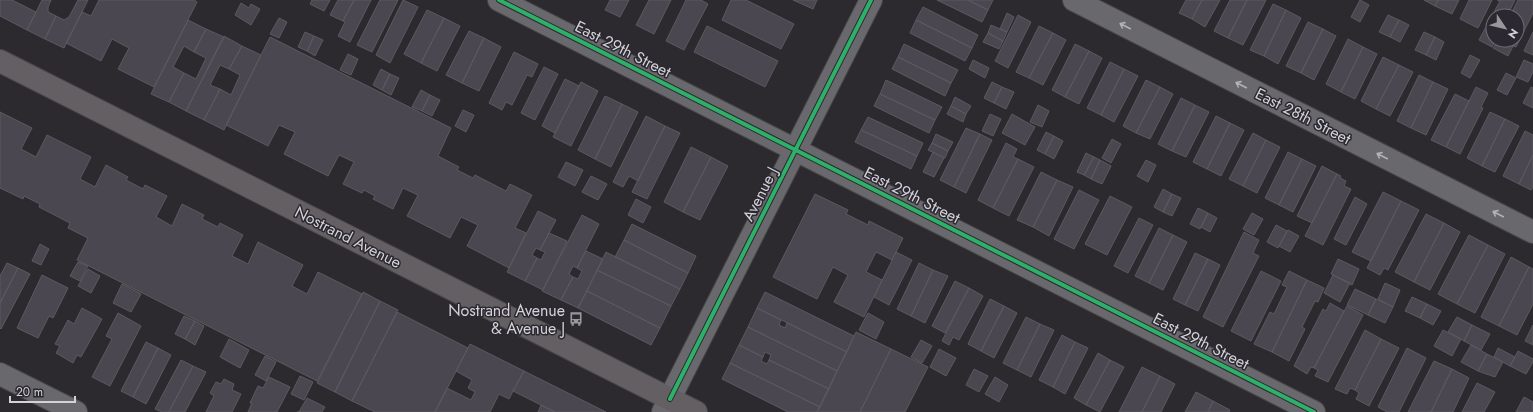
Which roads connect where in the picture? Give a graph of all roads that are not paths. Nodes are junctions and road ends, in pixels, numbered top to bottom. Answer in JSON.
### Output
{"nodes":[{"id":1,"x":499,"y":0,"type":"edge"},
{"id":2,"x":871,"y":0,"type":"edge"},
{"id":3,"x":1074,"y":0,"type":"edge"},
{"id":4,"x":0,"y":61,"type":"edge"},
{"id":5,"x":796,"y":150,"type":"junction"},
{"id":6,"x":1533,"y":232,"type":"edge"},
{"id":7,"x":0,"y":374,"type":"edge"},
{"id":8,"x":666,"y":405,"type":"edge"},
{"id":9,"x":76,"y":412,"type":"edge"},
{"id":10,"x":696,"y":412,"type":"edge"},
{"id":11,"x":1314,"y":412,"type":"edge"}],
"edges":[{"from":1,"to":5,"type":"street","name":"East 29th Street"},
{"from":2,"to":5,"type":"street","name":"Avenue J"},
{"from":6,"to":3,"type":"street","name":"East 28th Street","one_way":true},
{"from":4,"to":8,"type":"main road","name":"Nostrand Avenue"},
{"from":5,"to":8,"type":"street","name":"Avenue J"},
{"from":5,"to":11,"type":"street","name":"East 29th Street"},
{"from":7,"to":9,"type":"street"},
{"from":8,"to":10,"type":"main road","name":"Nostrand Avenue"}]}
